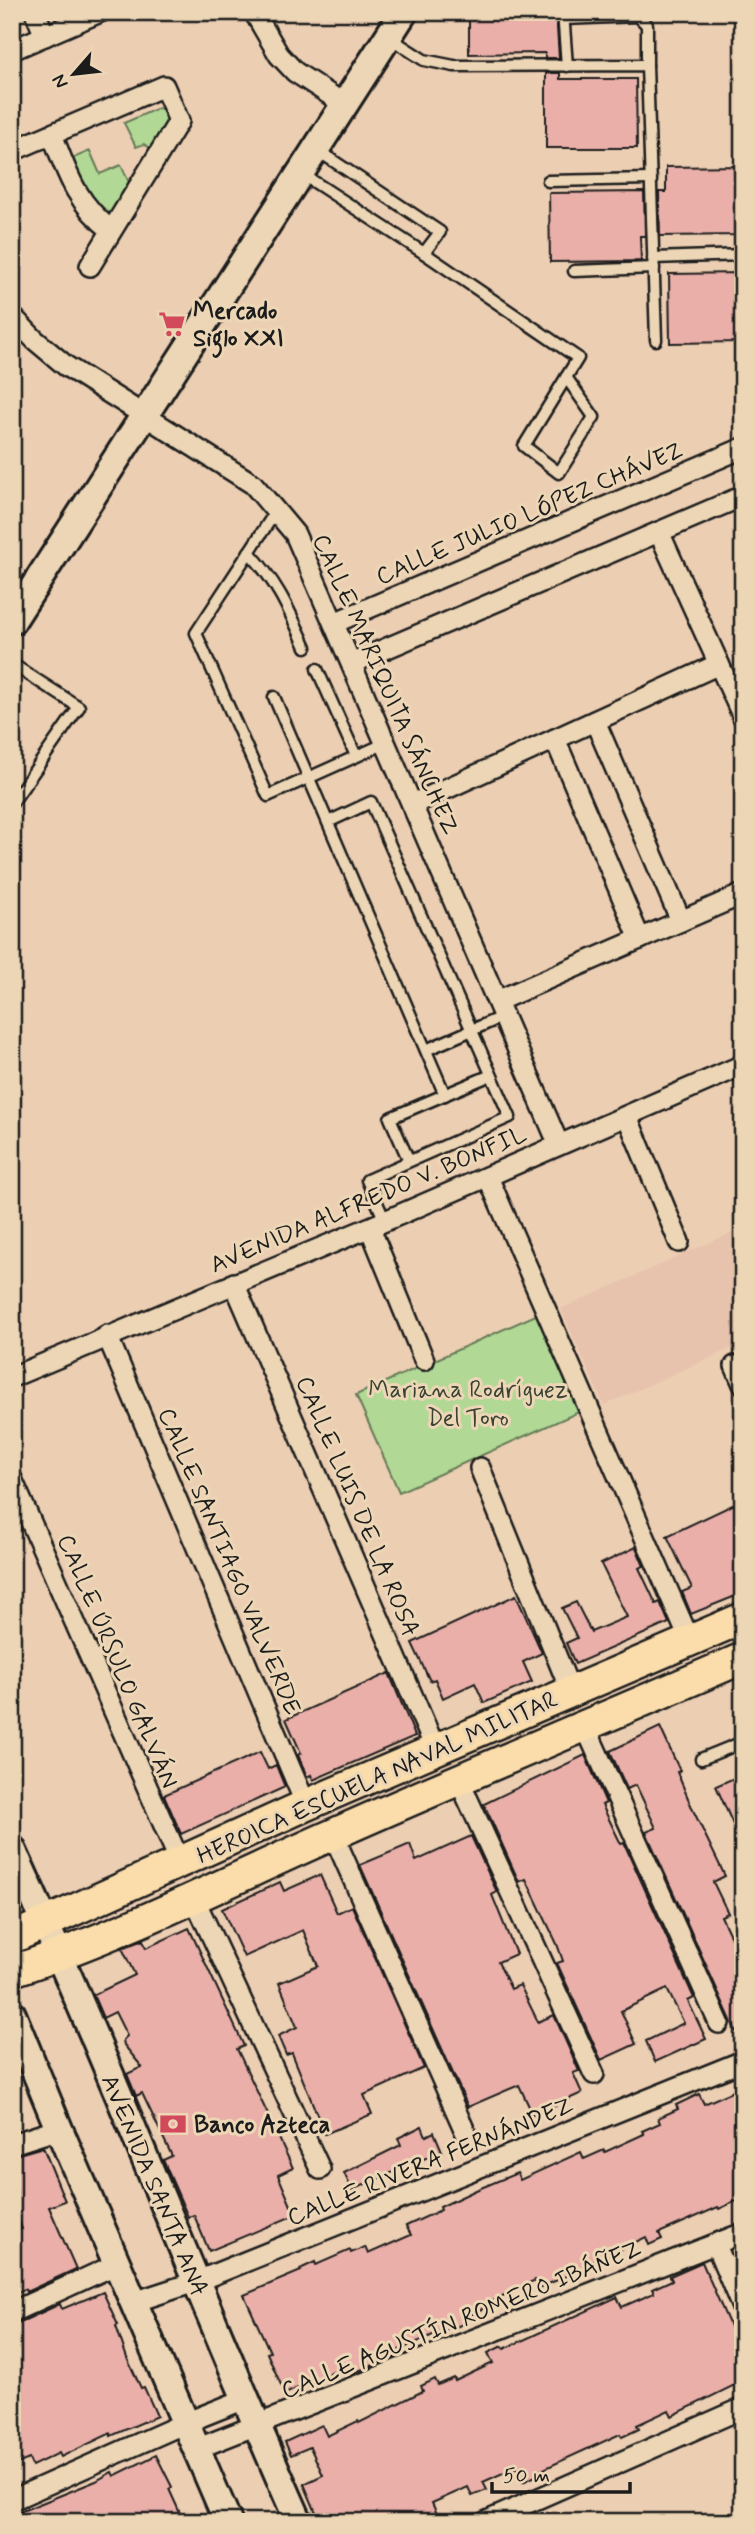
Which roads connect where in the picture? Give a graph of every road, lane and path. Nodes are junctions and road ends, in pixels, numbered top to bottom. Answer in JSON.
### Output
{"nodes":[{"id":1,"x":35,"y":12,"type":"edge"},
{"id":2,"x":254,"y":12,"type":"edge"},
{"id":3,"x":404,"y":12,"type":"edge"},
{"id":4,"x":96,"y":13,"type":"edge"},
{"id":5,"x":564,"y":16,"type":"edge"},
{"id":6,"x":45,"y":36,"type":"junction"},
{"id":7,"x":387,"y":36,"type":"junction"},
{"id":8,"x":12,"y":50,"type":"edge"},
{"id":9,"x":647,"y":65,"type":"junction"},
{"id":10,"x":567,"y":66,"type":"junction"},
{"id":11,"x":344,"y":104,"type":"junction"},
{"id":12,"x":52,"y":134,"type":"junction"},
{"id":13,"x":315,"y":149,"type":"junction"},
{"id":14,"x":12,"y":151,"type":"edge"},
{"id":15,"x":300,"y":173,"type":"junction"},
{"id":16,"x":651,"y":179,"type":"junction"},
{"id":17,"x":548,"y":181,"type":"dead end"},
{"id":18,"x":111,"y":230,"type":"junction"},
{"id":19,"x":424,"y":253,"type":"junction"},
{"id":20,"x":743,"y":255,"type":"edge"},
{"id":21,"x":653,"y":263,"type":"junction"},
{"id":22,"x":90,"y":266,"type":"dead end"},
{"id":23,"x":573,"y":271,"type":"dead end"},
{"id":24,"x":12,"y":316,"type":"edge"},
{"id":25,"x":656,"y":340,"type":"dead end"},
{"id":26,"x":566,"y":377,"type":"junction"},
{"id":27,"x":145,"y":415,"type":"junction"},
{"id":28,"x":743,"y":448,"type":"edge"},
{"id":29,"x":743,"y":496,"type":"edge"},
{"id":30,"x":276,"y":510,"type":"junction"},
{"id":31,"x":659,"y":532,"type":"junction"},
{"id":32,"x":249,"y":552,"type":"junction"},
{"id":33,"x":12,"y":621,"type":"edge"},
{"id":34,"x":334,"y":623,"type":"junction"},
{"id":35,"x":306,"y":647,"type":"dead end"},
{"id":36,"x":352,"y":663,"type":"junction"},
{"id":37,"x":12,"y":664,"type":"edge"},
{"id":38,"x":719,"y":664,"type":"junction"},
{"id":39,"x":317,"y":669,"type":"dead end"},
{"id":40,"x":274,"y":697,"type":"dead end"},
{"id":41,"x":743,"y":717,"type":"edge"},
{"id":42,"x":595,"y":721,"type":"junction"},
{"id":43,"x":555,"y":739,"type":"junction"},
{"id":44,"x":386,"y":743,"type":"junction"},
{"id":45,"x":356,"y":756,"type":"junction"},
{"id":46,"x":309,"y":777,"type":"junction"},
{"id":47,"x":12,"y":803,"type":"edge"},
{"id":48,"x":413,"y":804,"type":"junction"},
{"id":49,"x":328,"y":822,"type":"junction"},
{"id":50,"x":743,"y":894,"type":"edge"},
{"id":51,"x":681,"y":921,"type":"junction"},
{"id":52,"x":640,"y":939,"type":"junction"},
{"id":53,"x":500,"y":1009,"type":"junction"},
{"id":54,"x":472,"y":1030,"type":"junction"},
{"id":55,"x":426,"y":1051,"type":"junction"},
{"id":56,"x":743,"y":1065,"type":"edge"},
{"id":57,"x":491,"y":1075,"type":"junction"},
{"id":58,"x":445,"y":1094,"type":"junction"},
{"id":59,"x":626,"y":1116,"type":"junction"},
{"id":60,"x":559,"y":1145,"type":"junction"},
{"id":61,"x":409,"y":1161,"type":"junction"},
{"id":62,"x":488,"y":1177,"type":"junction"},
{"id":63,"x":377,"y":1225,"type":"junction"},
{"id":64,"x":679,"y":1242,"type":"dead end"},
{"id":65,"x":234,"y":1283,"type":"junction"},
{"id":66,"x":107,"y":1335,"type":"junction"},
{"id":67,"x":424,"y":1360,"type":"dead end"},
{"id":68,"x":12,"y":1377,"type":"edge"},
{"id":69,"x":480,"y":1468,"type":"dead end"},
{"id":70,"x":12,"y":1479,"type":"edge"},
{"id":71,"x":743,"y":1618,"type":"edge"},
{"id":72,"x":690,"y":1641,"type":"junction"},
{"id":73,"x":743,"y":1658,"type":"edge"},
{"id":74,"x":571,"y":1692,"type":"junction"},
{"id":75,"x":586,"y":1726,"type":"junction"},
{"id":76,"x":743,"y":1742,"type":"edge"},
{"id":77,"x":436,"y":1750,"type":"junction"},
{"id":78,"x":701,"y":1759,"type":"dead end"},
{"id":79,"x":459,"y":1780,"type":"junction"},
{"id":80,"x":306,"y":1805,"type":"junction"},
{"id":81,"x":333,"y":1834,"type":"junction"},
{"id":82,"x":12,"y":1849,"type":"edge"},
{"id":83,"x":180,"y":1862,"type":"junction"},
{"id":84,"x":194,"y":1898,"type":"junction"},
{"id":85,"x":46,"y":1922,"type":"junction"},
{"id":86,"x":12,"y":1938,"type":"edge"},
{"id":87,"x":60,"y":1955,"type":"junction"},
{"id":88,"x":12,"y":1971,"type":"edge"},
{"id":89,"x":12,"y":2014,"type":"edge"},
{"id":90,"x":719,"y":2023,"type":"dead end"},
{"id":91,"x":743,"y":2061,"type":"edge"},
{"id":92,"x":593,"y":2074,"type":"dead end"},
{"id":93,"x":59,"y":2129,"type":"junction"},
{"id":94,"x":468,"y":2138,"type":"dead end"},
{"id":95,"x":12,"y":2144,"type":"edge"},
{"id":96,"x":320,"y":2169,"type":"dead end"},
{"id":97,"x":743,"y":2234,"type":"edge"},
{"id":98,"x":716,"y":2245,"type":"junction"},
{"id":99,"x":117,"y":2264,"type":"junction"},
{"id":100,"x":195,"y":2282,"type":"junction"},
{"id":101,"x":134,"y":2302,"type":"junction"},
{"id":102,"x":743,"y":2310,"type":"edge"},
{"id":103,"x":12,"y":2312,"type":"edge"},
{"id":104,"x":245,"y":2399,"type":"junction"},
{"id":105,"x":743,"y":2408,"type":"edge"},
{"id":106,"x":186,"y":2423,"type":"junction"},
{"id":107,"x":257,"y":2426,"type":"junction"},
{"id":108,"x":196,"y":2449,"type":"junction"},
{"id":109,"x":12,"y":2500,"type":"edge"},
{"id":110,"x":228,"y":2522,"type":"edge"},
{"id":111,"x":299,"y":2522,"type":"edge"},
{"id":112,"x":485,"y":2522,"type":"edge"}],
"edges":[{"from":1,"to":6,"type":"street"},
{"from":2,"to":11,"type":"street"},
{"from":3,"to":7,"type":"main road"},
{"from":4,"to":6,"type":"street"},
{"from":5,"to":9,"type":"lane"},
{"from":5,"to":10,"type":"lane"},
{"from":6,"to":8,"type":"street"},
{"from":7,"to":10,"type":"lane"},
{"from":7,"to":11,"type":"main road"},
{"from":9,"to":10,"type":"lane"},
{"from":9,"to":16,"type":"lane"},
{"from":11,"to":13,"type":"main road"},
{"from":12,"to":14,"type":"street"},
{"from":12,"to":18,"type":"street"},
{"from":12,"to":18,"type":"street"},
{"from":13,"to":15,"type":"main road"},
{"from":13,"to":19,"type":"lane"},
{"from":15,"to":19,"type":"lane"},
{"from":15,"to":27,"type":"main road"},
{"from":16,"to":17,"type":"lane"},
{"from":16,"to":21,"type":"lane"},
{"from":18,"to":22,"type":"street"},
{"from":19,"to":26,"type":"lane"},
{"from":20,"to":21,"type":"lane"},
{"from":21,"to":23,"type":"lane"},
{"from":21,"to":25,"type":"lane"},
{"from":24,"to":27,"type":"street","name":"CALLE MARIQUITA SÁNCHEZ"},
{"from":26,"to":26,"type":"lane"},
{"from":27,"to":30,"type":"street","name":"CALLE MARIQUITA SÁNCHEZ"},
{"from":27,"to":33,"type":"main road"},
{"from":28,"to":34,"type":"street","name":"CALLE JULIO LÓPEZ CHÁVEZ"},
{"from":29,"to":31,"type":"street"},
{"from":30,"to":32,"type":"lane"},
{"from":30,"to":34,"type":"street","name":"CALLE MARIQUITA SÁNCHEZ"},
{"from":31,"to":36,"type":"street"},
{"from":31,"to":38,"type":"street"},
{"from":32,"to":35,"type":"lane"},
{"from":32,"to":46,"type":"lane"},
{"from":34,"to":36,"type":"street","name":"CALLE MARIQUITA SÁNCHEZ"},
{"from":36,"to":44,"type":"street","name":"CALLE MARIQUITA SÁNCHEZ"},
{"from":37,"to":47,"type":"lane"},
{"from":38,"to":41,"type":"street"},
{"from":38,"to":42,"type":"street"},
{"from":39,"to":45,"type":"lane"},
{"from":40,"to":46,"type":"lane"},
{"from":42,"to":43,"type":"street"},
{"from":42,"to":51,"type":"street"},
{"from":43,"to":48,"type":"street"},
{"from":43,"to":52,"type":"street"},
{"from":44,"to":45,"type":"lane"},
{"from":44,"to":48,"type":"street","name":"CALLE MARIQUITA SÁNCHEZ"},
{"from":45,"to":46,"type":"lane"},
{"from":46,"to":49,"type":"lane"},
{"from":48,"to":53,"type":"street","name":"CALLE MARIQUITA SÁNCHEZ"},
{"from":49,"to":54,"type":"lane"},
{"from":49,"to":55,"type":"lane"},
{"from":50,"to":51,"type":"street"},
{"from":51,"to":52,"type":"street"},
{"from":52,"to":53,"type":"street"},
{"from":53,"to":54,"type":"lane"},
{"from":53,"to":60,"type":"street","name":"CALLE MARIQUITA SÁNCHEZ"},
{"from":54,"to":55,"type":"lane"},
{"from":54,"to":57,"type":"lane"},
{"from":55,"to":58,"type":"lane"},
{"from":56,"to":59,"type":"street","name":"AVENIDA ALFREDO V. BONFIL"},
{"from":57,"to":58,"type":"lane"},
{"from":57,"to":61,"type":"lane"},
{"from":58,"to":61,"type":"lane"},
{"from":59,"to":60,"type":"street","name":"AVENIDA ALFREDO V. BONFIL"},
{"from":59,"to":64,"type":"street"},
{"from":60,"to":62,"type":"street","name":"AVENIDA ALFREDO V. BONFIL"},
{"from":61,"to":63,"type":"lane"},
{"from":62,"to":63,"type":"street","name":"AVENIDA ALFREDO V. BONFIL"},
{"from":62,"to":72,"type":"street"},
{"from":63,"to":65,"type":"street","name":"AVENIDA ALFREDO V. BONFIL"},
{"from":63,"to":67,"type":"street"},
{"from":65,"to":66,"type":"street","name":"AVENIDA ALFREDO V. BONFIL"},
{"from":65,"to":77,"type":"street","name":"CALLE LUIS DE LA ROSA"},
{"from":66,"to":68,"type":"street","name":"AVENIDA ALFREDO V. BONFIL"},
{"from":66,"to":80,"type":"street","name":"CALLE SANTIAGO VALVERDE"},
{"from":69,"to":74,"type":"street"},
{"from":70,"to":83,"type":"street","name":"CALLE ÚRSULO GALVÁN"},
{"from":71,"to":72,"type":"main road","name":"HEROICA ESCUELA NAVAL MILITAR"},
{"from":72,"to":74,"type":"main road","name":"HEROICA ESCUELA NAVAL MILITAR"},
{"from":73,"to":75,"type":"main road","name":"HEROICA ESCUELA NAVAL MILITAR"},
{"from":74,"to":77,"type":"main road","name":"HEROICA ESCUELA NAVAL MILITAR"},
{"from":75,"to":79,"type":"main road","name":"HEROICA ESCUELA NAVAL MILITAR"},
{"from":75,"to":90,"type":"street"},
{"from":76,"to":78,"type":"lane"},
{"from":77,"to":80,"type":"main road","name":"HEROICA ESCUELA NAVAL MILITAR"},
{"from":79,"to":81,"type":"main road","name":"HEROICA ESCUELA NAVAL MILITAR"},
{"from":79,"to":92,"type":"street"},
{"from":80,"to":83,"type":"main road","name":"HEROICA ESCUELA NAVAL MILITAR"},
{"from":81,"to":84,"type":"main road","name":"HEROICA ESCUELA NAVAL MILITAR"},
{"from":81,"to":94,"type":"street"},
{"from":82,"to":85,"type":"main road","name":"AVENIDA SANTA ANA"},
{"from":83,"to":85,"type":"main road","name":"HEROICA ESCUELA NAVAL MILITAR"},
{"from":84,"to":87,"type":"main road","name":"HEROICA ESCUELA NAVAL MILITAR"},
{"from":84,"to":96,"type":"street"},
{"from":85,"to":86,"type":"main road","name":"HEROICA ESCUELA NAVAL MILITAR"},
{"from":85,"to":87,"type":"main road","name":"AVENIDA SANTA ANA"},
{"from":87,"to":88,"type":"main road","name":"HEROICA ESCUELA NAVAL MILITAR"},
{"from":87,"to":100,"type":"main road","name":"AVENIDA SANTA ANA"},
{"from":89,"to":93,"type":"main road"},
{"from":91,"to":100,"type":"street","name":"CALLE RIVERA FERNÁNDEZ"},
{"from":93,"to":95,"type":"street"},
{"from":93,"to":99,"type":"main road"},
{"from":97,"to":98,"type":"street","name":"CALLE AGUSTÍN ROMERO IBÁÑEZ"},
{"from":98,"to":102,"type":"street"},
{"from":98,"to":107,"type":"street","name":"CALLE AGUSTÍN ROMERO IBÁÑEZ"},
{"from":99,"to":101,"type":"main road"},
{"from":99,"to":103,"type":"street"},
{"from":100,"to":101,"type":"street","name":"CALLE RIVERA FERNÁNDEZ"},
{"from":100,"to":104,"type":"main road","name":"AVENIDA SANTA ANA"},
{"from":101,"to":106,"type":"main road"},
{"from":104,"to":106,"type":"street"},
{"from":104,"to":107,"type":"main road","name":"AVENIDA SANTA ANA"},
{"from":105,"to":112,"type":"street"},
{"from":106,"to":108,"type":"main road"},
{"from":106,"to":109,"type":"street"},
{"from":107,"to":108,"type":"street","name":"CALLE AGUSTÍN ROMERO IBÁÑEZ"},
{"from":107,"to":111,"type":"main road","name":"AVENIDA SANTA ANA"},
{"from":108,"to":110,"type":"main road"}]}
